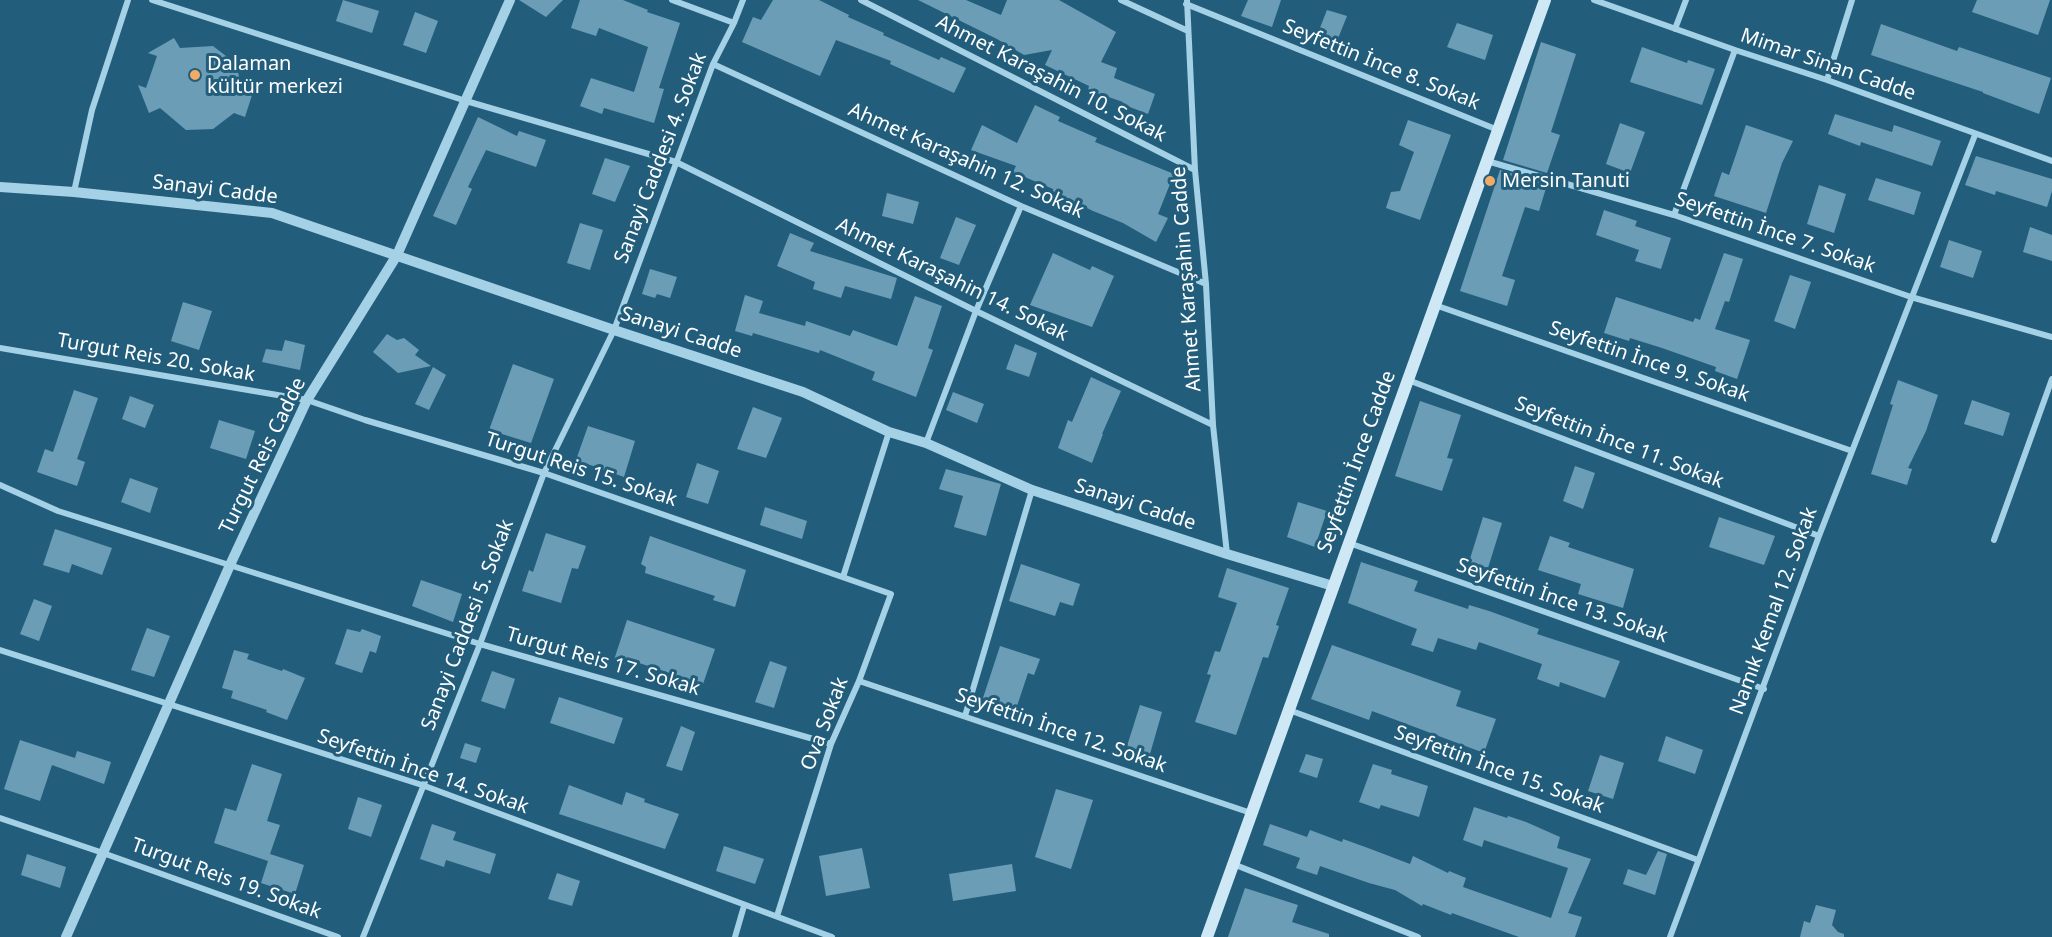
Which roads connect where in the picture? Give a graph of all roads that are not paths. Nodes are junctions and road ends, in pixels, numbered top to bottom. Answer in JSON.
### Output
{"nodes":[{"id":1,"x":128,"y":0,"type":"edge"},
{"id":2,"x":152,"y":0,"type":"edge"},
{"id":3,"x":510,"y":0,"type":"edge"},
{"id":4,"x":672,"y":0,"type":"edge"},
{"id":5,"x":743,"y":0,"type":"edge"},
{"id":6,"x":861,"y":0,"type":"edge"},
{"id":7,"x":1121,"y":0,"type":"edge"},
{"id":8,"x":1545,"y":0,"type":"edge"},
{"id":9,"x":1594,"y":0,"type":"edge"},
{"id":10,"x":1686,"y":0,"type":"edge"},
{"id":11,"x":1852,"y":0,"type":"edge"},
{"id":12,"x":1186,"y":2,"type":"edge"},
{"id":13,"x":734,"y":23,"type":"junction"},
{"id":14,"x":1675,"y":29,"type":"junction"},
{"id":15,"x":1188,"y":31,"type":"junction"},
{"id":16,"x":1735,"y":50,"type":"junction"},
{"id":17,"x":713,"y":64,"type":"junction"},
{"id":18,"x":1827,"y":80,"type":"junction"},
{"id":19,"x":466,"y":101,"type":"junction"},
{"id":20,"x":1498,"y":130,"type":"junction"},
{"id":21,"x":1975,"y":135,"type":"junction"},
{"id":22,"x":1487,"y":160,"type":"junction"},
{"id":23,"x":2052,"y":161,"type":"edge"},
{"id":24,"x":676,"y":162,"type":"junction"},
{"id":25,"x":1195,"y":170,"type":"junction"},
{"id":26,"x":0,"y":187,"type":"edge"},
{"id":27,"x":74,"y":192,"type":"junction"},
{"id":28,"x":1021,"y":206,"type":"junction"},
{"id":29,"x":1674,"y":215,"type":"junction"},
{"id":30,"x":397,"y":255,"type":"junction"},
{"id":31,"x":1206,"y":284,"type":"junction"},
{"id":32,"x":1911,"y":297,"type":"junction"},
{"id":33,"x":1435,"y":305,"type":"junction"},
{"id":34,"x":976,"y":311,"type":"junction"},
{"id":35,"x":614,"y":330,"type":"junction"},
{"id":36,"x":2052,"y":337,"type":"edge"},
{"id":37,"x":0,"y":348,"type":"edge"},
{"id":38,"x":2052,"y":379,"type":"edge"},
{"id":39,"x":1408,"y":380,"type":"junction"},
{"id":40,"x":307,"y":400,"type":"junction"},
{"id":41,"x":1214,"y":425,"type":"junction"},
{"id":42,"x":889,"y":432,"type":"junction"},
{"id":43,"x":926,"y":443,"type":"junction"},
{"id":44,"x":1852,"y":451,"type":"junction"},
{"id":45,"x":544,"y":473,"type":"junction"},
{"id":46,"x":0,"y":485,"type":"edge"},
{"id":47,"x":1032,"y":490,"type":"junction"},
{"id":48,"x":1819,"y":536,"type":"junction"},
{"id":49,"x":1994,"y":540,"type":"dead end"},
{"id":50,"x":1349,"y":543,"type":"junction"},
{"id":51,"x":1227,"y":555,"type":"junction"},
{"id":52,"x":230,"y":565,"type":"junction"},
{"id":53,"x":843,"y":577,"type":"junction"},
{"id":54,"x":1334,"y":586,"type":"junction"},
{"id":55,"x":480,"y":644,"type":"junction"},
{"id":56,"x":0,"y":650,"type":"edge"},
{"id":57,"x":859,"y":681,"type":"junction"},
{"id":58,"x":1764,"y":689,"type":"junction"},
{"id":59,"x":168,"y":705,"type":"junction"},
{"id":60,"x":1289,"y":710,"type":"junction"},
{"id":61,"x":965,"y":716,"type":"junction"},
{"id":62,"x":831,"y":744,"type":"junction"},
{"id":63,"x":422,"y":785,"type":"junction"},
{"id":64,"x":1251,"y":813,"type":"junction"},
{"id":65,"x":0,"y":818,"type":"edge"},
{"id":66,"x":103,"y":853,"type":"junction"},
{"id":67,"x":1698,"y":860,"type":"junction"},
{"id":68,"x":1233,"y":864,"type":"junction"},
{"id":69,"x":744,"y":906,"type":"junction"},
{"id":70,"x":777,"y":916,"type":"junction"},
{"id":71,"x":66,"y":937,"type":"edge"},
{"id":72,"x":338,"y":937,"type":"edge"},
{"id":73,"x":363,"y":937,"type":"edge"},
{"id":74,"x":735,"y":937,"type":"edge"},
{"id":75,"x":832,"y":937,"type":"edge"},
{"id":76,"x":1207,"y":937,"type":"edge"},
{"id":77,"x":1418,"y":937,"type":"edge"},
{"id":78,"x":1670,"y":937,"type":"edge"}],
"edges":[{"from":1,"to":27,"type":"street"},
{"from":2,"to":19,"type":"street","name":"Ahmet Karaşahin 14. Sokak"},
{"from":3,"to":19,"type":"street","name":"Turgut Reis Cadde"},
{"from":4,"to":13,"type":"street"},
{"from":5,"to":13,"type":"street","name":"Sanayi Caddesi 4. Sokak"},
{"from":6,"to":25,"type":"street","name":"Ahmet Karaşahin 10. Sokak"},
{"from":7,"to":15,"type":"street"},
{"from":8,"to":20,"type":"main road","name":"Seyfettin İnce Cadde"},
{"from":9,"to":14,"type":"street","name":"Mimar Sinan Cadde"},
{"from":10,"to":14,"type":"street"},
{"from":11,"to":18,"type":"street"},
{"from":12,"to":15,"type":"street","name":"Ahmet Karaşahin Cadde"},
{"from":12,"to":20,"type":"street","name":"Seyfettin İnce 8. Sokak"},
{"from":13,"to":17,"type":"street","name":"Sanayi Caddesi 4. Sokak"},
{"from":14,"to":16,"type":"street","name":"Mimar Sinan Cadde"},
{"from":15,"to":25,"type":"street","name":"Ahmet Karaşahin Cadde"},
{"from":16,"to":18,"type":"street","name":"Mimar Sinan Cadde"},
{"from":16,"to":29,"type":"street"},
{"from":17,"to":24,"type":"street","name":"Sanayi Caddesi 4. Sokak"},
{"from":17,"to":28,"type":"street","name":"Ahmet Karaşahin 12. Sokak"},
{"from":18,"to":21,"type":"street","name":"Mimar Sinan Cadde"},
{"from":19,"to":24,"type":"street","name":"Ahmet Karaşahin 14. Sokak"},
{"from":19,"to":30,"type":"street","name":"Turgut Reis Cadde"},
{"from":20,"to":22,"type":"main road","name":"Seyfettin İnce Cadde"},
{"from":21,"to":23,"type":"street","name":"Mimar Sinan Cadde"},
{"from":21,"to":32,"type":"street","name":"Namık Kemal 12. Sokak"},
{"from":22,"to":29,"type":"street","name":"Seyfettin İnce 7. Sokak"},
{"from":22,"to":33,"type":"main road","name":"Seyfettin İnce Cadde"},
{"from":24,"to":34,"type":"street","name":"Ahmet Karaşahin 14. Sokak"},
{"from":24,"to":35,"type":"street","name":"Sanayi Caddesi 4. Sokak"},
{"from":25,"to":31,"type":"street","name":"Ahmet Karaşahin Cadde"},
{"from":26,"to":27,"type":"street","name":"Sanayi Cadde"},
{"from":27,"to":30,"type":"street","name":"Sanayi Cadde"},
{"from":28,"to":31,"type":"street","name":"Ahmet Karaşahin 12. Sokak"},
{"from":28,"to":34,"type":"street"},
{"from":29,"to":32,"type":"street","name":"Seyfettin İnce 7. Sokak"},
{"from":30,"to":35,"type":"street","name":"Sanayi Cadde"},
{"from":30,"to":40,"type":"street","name":"Turgut Reis Cadde"},
{"from":31,"to":41,"type":"street","name":"Ahmet Karaşahin Cadde"},
{"from":32,"to":36,"type":"street","name":"Seyfettin İnce 7. Sokak"},
{"from":32,"to":44,"type":"street","name":"Namık Kemal 12. Sokak"},
{"from":33,"to":39,"type":"main road","name":"Seyfettin İnce Cadde"},
{"from":33,"to":44,"type":"street","name":"Seyfettin İnce 9. Sokak"},
{"from":34,"to":41,"type":"street","name":"Ahmet Karaşahin 14. Sokak"},
{"from":34,"to":43,"type":"street"},
{"from":35,"to":42,"type":"street","name":"Sanayi Cadde"},
{"from":35,"to":45,"type":"street","name":"Sanayi Caddesi 5. Sokak"},
{"from":37,"to":40,"type":"street","name":"Turgut Reis 20. Sokak"},
{"from":38,"to":49,"type":"street"},
{"from":39,"to":48,"type":"street","name":"Seyfettin İnce 11. Sokak"},
{"from":39,"to":50,"type":"main road","name":"Seyfettin İnce Cadde"},
{"from":40,"to":45,"type":"street","name":"Turgut Reis 15. Sokak"},
{"from":40,"to":52,"type":"street","name":"Turgut Reis Cadde"},
{"from":41,"to":51,"type":"street","name":"Ahmet Karaşahin Cadde"},
{"from":42,"to":43,"type":"street","name":"Sanayi Cadde"},
{"from":42,"to":53,"type":"street"},
{"from":43,"to":47,"type":"street","name":"Sanayi Cadde"},
{"from":44,"to":48,"type":"street","name":"Namık Kemal 12. Sokak"},
{"from":45,"to":53,"type":"street","name":"Turgut Reis 15. Sokak"},
{"from":45,"to":55,"type":"street","name":"Sanayi Caddesi 5. Sokak"},
{"from":46,"to":52,"type":"street","name":"Turgut Reis 17. Sokak"},
{"from":47,"to":51,"type":"street","name":"Sanayi Cadde"},
{"from":47,"to":61,"type":"street"},
{"from":48,"to":58,"type":"street","name":"Namık Kemal 12. Sokak"},
{"from":50,"to":54,"type":"main road","name":"Seyfettin İnce Cadde"},
{"from":50,"to":58,"type":"street","name":"Seyfettin İnce 13. Sokak"},
{"from":51,"to":54,"type":"street","name":"Sanayi Cadde"},
{"from":52,"to":55,"type":"street","name":"Turgut Reis 17. Sokak"},
{"from":52,"to":59,"type":"street","name":"Turgut Reis Cadde"},
{"from":53,"to":57,"type":"street","name":"Ova Sokak"},
{"from":54,"to":60,"type":"main road","name":"Seyfettin İnce Cadde"},
{"from":55,"to":62,"type":"street","name":"Turgut Reis 17. Sokak"},
{"from":55,"to":63,"type":"street","name":"Sanayi Caddesi 5. Sokak"},
{"from":56,"to":59,"type":"street","name":"Seyfettin İnce 14. Sokak"},
{"from":57,"to":61,"type":"street","name":"Seyfettin İnce 12. Sokak"},
{"from":57,"to":62,"type":"street","name":"Ova Sokak"},
{"from":58,"to":67,"type":"street","name":"Namık Kemal 12. Sokak"},
{"from":59,"to":63,"type":"street","name":"Seyfettin İnce 14. Sokak"},
{"from":59,"to":66,"type":"street","name":"Turgut Reis Cadde"},
{"from":60,"to":64,"type":"main road","name":"Seyfettin İnce Cadde"},
{"from":60,"to":67,"type":"street","name":"Seyfettin İnce 15. Sokak"},
{"from":61,"to":64,"type":"street","name":"Seyfettin İnce 12. Sokak"},
{"from":62,"to":70,"type":"street","name":"Ova Sokak"},
{"from":63,"to":69,"type":"street","name":"Seyfettin İnce 14. Sokak"},
{"from":63,"to":73,"type":"street","name":"Sanayi Caddesi 5. Sokak"},
{"from":64,"to":68,"type":"main road","name":"Seyfettin İnce Cadde"},
{"from":65,"to":66,"type":"street","name":"Turgut Reis 19. Sokak"},
{"from":66,"to":71,"type":"street","name":"Turgut Reis Cadde"},
{"from":66,"to":72,"type":"street","name":"Turgut Reis 19. Sokak"},
{"from":67,"to":78,"type":"street","name":"Namık Kemal 12. Sokak"},
{"from":68,"to":76,"type":"main road","name":"Seyfettin İnce Cadde"},
{"from":68,"to":77,"type":"street"},
{"from":69,"to":70,"type":"street","name":"Seyfettin İnce 14. Sokak"},
{"from":69,"to":74,"type":"street"},
{"from":70,"to":75,"type":"street","name":"Seyfettin İnce 14. Sokak"}]}
